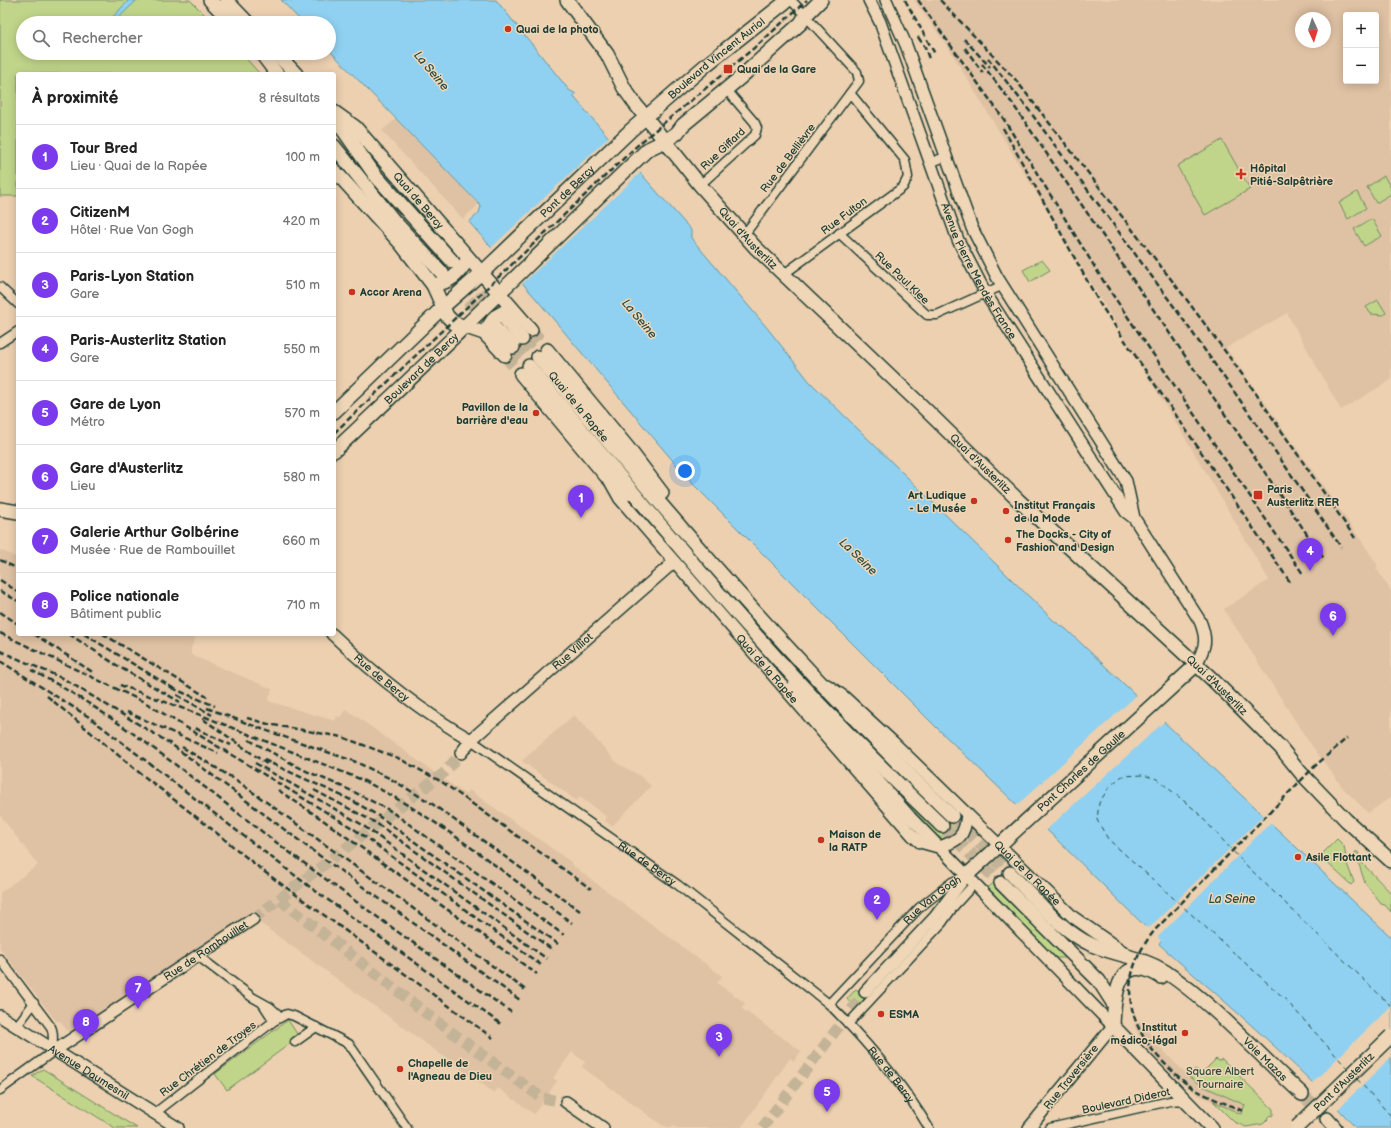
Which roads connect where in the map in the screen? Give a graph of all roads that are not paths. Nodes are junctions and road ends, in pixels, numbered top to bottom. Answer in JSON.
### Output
{"nodes":[{"id":1,"x":210,"y":0,"type":"edge"},
{"id":2,"x":226,"y":0,"type":"edge"},
{"id":3,"x":567,"y":0,"type":"edge"},
{"id":4,"x":788,"y":0,"type":"edge"},
{"id":5,"x":791,"y":0,"type":"edge"},
{"id":6,"x":821,"y":0,"type":"edge"},
{"id":7,"x":869,"y":0,"type":"edge"},
{"id":8,"x":886,"y":0,"type":"edge"},
{"id":9,"x":806,"y":15,"type":"junction"},
{"id":10,"x":225,"y":16,"type":"edge"},
{"id":11,"x":241,"y":16,"type":"edge"},
{"id":12,"x":265,"y":60,"type":"edge"},
{"id":13,"x":283,"y":60,"type":"edge"},
{"id":14,"x":274,"y":71,"type":"edge"},
{"id":15,"x":294,"y":72,"type":"edge"},
{"id":16,"x":726,"y":89,"type":"junction"},
{"id":17,"x":850,"y":93,"type":"junction"},
{"id":18,"x":336,"y":114,"type":"edge"},
{"id":19,"x":646,"y":116,"type":"junction"},
{"id":20,"x":336,"y":119,"type":"edge"},
{"id":21,"x":665,"y":141,"type":"junction"},
{"id":22,"x":336,"y":148,"type":"edge"},
{"id":23,"x":947,"y":156,"type":"junction"},
{"id":24,"x":930,"y":163,"type":"junction"},
{"id":25,"x":336,"y":172,"type":"edge"},
{"id":26,"x":700,"y":185,"type":"junction"},
{"id":27,"x":839,"y":233,"type":"junction"},
{"id":28,"x":744,"y":235,"type":"junction"},
{"id":29,"x":468,"y":259,"type":"junction"},
{"id":30,"x":453,"y":262,"type":"tunnel mouth"},
{"id":31,"x":485,"y":270,"type":"junction"},
{"id":32,"x":442,"y":273,"type":"tunnel mouth"},
{"id":33,"x":784,"y":274,"type":"junction"},
{"id":34,"x":433,"y":285,"type":"junction"},
{"id":35,"x":1001,"y":286,"type":"junction"},
{"id":36,"x":0,"y":287,"type":"edge"},
{"id":37,"x":503,"y":288,"type":"junction"},
{"id":38,"x":986,"y":294,"type":"junction"},
{"id":39,"x":16,"y":302,"type":"edge"},
{"id":40,"x":443,"y":307,"type":"junction"},
{"id":41,"x":508,"y":313,"type":"junction"},
{"id":42,"x":466,"y":328,"type":"junction"},
{"id":43,"x":490,"y":331,"type":"junction"},
{"id":44,"x":16,"y":332,"type":"edge"},
{"id":45,"x":0,"y":343,"type":"edge"},
{"id":46,"x":534,"y":362,"type":"junction"},
{"id":47,"x":336,"y":410,"type":"edge"},
{"id":48,"x":336,"y":449,"type":"edge"},
{"id":49,"x":606,"y":476,"type":"junction"},
{"id":50,"x":0,"y":509,"type":"edge"},
{"id":51,"x":16,"y":512,"type":"edge"},
{"id":52,"x":1134,"y":518,"type":"junction"},
{"id":53,"x":657,"y":520,"type":"junction"},
{"id":54,"x":674,"y":562,"type":"junction"},
{"id":55,"x":334,"y":636,"type":"edge"},
{"id":56,"x":1196,"y":665,"type":"junction"},
{"id":57,"x":808,"y":671,"type":"junction"},
{"id":58,"x":793,"y":676,"type":"junction"},
{"id":59,"x":471,"y":740,"type":"junction"},
{"id":60,"x":461,"y":753,"type":"tunnel mouth"},
{"id":61,"x":967,"y":814,"type":"junction"},
{"id":62,"x":952,"y":816,"type":"tunnel mouth"},
{"id":63,"x":942,"y":826,"type":"tunnel mouth"},
{"id":64,"x":1002,"y":841,"type":"junction"},
{"id":65,"x":939,"y":847,"type":"junction"},
{"id":66,"x":1391,"y":861,"type":"edge"},
{"id":67,"x":970,"y":880,"type":"junction"},
{"id":68,"x":252,"y":919,"type":"tunnel mouth"},
{"id":69,"x":1128,"y":955,"type":"junction"},
{"id":70,"x":198,"y":956,"type":"junction"},
{"id":71,"x":0,"y":959,"type":"edge"},
{"id":72,"x":865,"y":992,"type":"tunnel mouth"},
{"id":73,"x":1114,"y":1003,"type":"junction"},
{"id":74,"x":34,"y":1004,"type":"junction"},
{"id":75,"x":829,"y":1004,"type":"junction"},
{"id":76,"x":0,"y":1016,"type":"edge"},
{"id":77,"x":277,"y":1019,"type":"junction"},
{"id":78,"x":848,"y":1024,"type":"junction"},
{"id":79,"x":1229,"y":1025,"type":"junction"},
{"id":80,"x":1113,"y":1026,"type":"junction"},
{"id":81,"x":16,"y":1027,"type":"junction"},
{"id":82,"x":316,"y":1027,"type":"junction"},
{"id":83,"x":1391,"y":1036,"type":"edge"},
{"id":84,"x":295,"y":1042,"type":"dead end"},
{"id":85,"x":54,"y":1051,"type":"junction"},
{"id":86,"x":0,"y":1090,"type":"edge"},
{"id":87,"x":1302,"y":1094,"type":"tunnel mouth"},
{"id":88,"x":1185,"y":1100,"type":"junction"},
{"id":89,"x":566,"y":1102,"type":"tunnel mouth"},
{"id":90,"x":155,"y":1113,"type":"junction"},
{"id":91,"x":1072,"y":1126,"type":"edge"},
{"id":92,"x":178,"y":1128,"type":"edge"},
{"id":93,"x":407,"y":1128,"type":"edge"},
{"id":94,"x":603,"y":1128,"type":"edge"},
{"id":95,"x":929,"y":1128,"type":"edge"},
{"id":96,"x":1029,"y":1128,"type":"edge"},
{"id":97,"x":1050,"y":1128,"type":"edge"},
{"id":98,"x":1212,"y":1128,"type":"edge"},
{"id":99,"x":1221,"y":1128,"type":"edge"},
{"id":100,"x":1297,"y":1128,"type":"edge"}],
"edges":[{"from":1,"to":10,"type":"main road"},
{"from":2,"to":11,"type":"main road"},
{"from":3,"to":19,"type":"main road"},
{"from":4,"to":19,"type":"main road","name":"Boulevard Vincent Auriol"},
{"from":5,"to":9,"type":"street","name":"Rue de Bellièvre"},
{"from":6,"to":9,"type":"main road"},
{"from":7,"to":24,"type":"street","name":"Avenue Pierre Mendès France"},
{"from":8,"to":23,"type":"street","name":"Avenue Pierre Mendès France"},
{"from":9,"to":16,"type":"main road"},
{"from":9,"to":17,"type":"street","name":"Rue de Bellièvre"},
{"from":12,"to":14,"type":"main road"},
{"from":13,"to":15,"type":"main road"},
{"from":16,"to":21,"type":"main road"},
{"from":16,"to":26,"type":"street","name":"Rue Giffard"},
{"from":17,"to":27,"type":"street","name":"Rue Fulton"},
{"from":17,"to":28,"type":"street","name":"Rue de Bellièvre"},
{"from":18,"to":29,"type":"main road","name":"Quai de Bercy"},
{"from":19,"to":21,"type":"main road"},
{"from":19,"to":31,"type":"main road","name":"Pont de Bercy"},
{"from":20,"to":30,"type":"main road","name":"Quai de Bercy"},
{"from":21,"to":26,"type":"main road","name":"Quai d'Austerlitz"},
{"from":21,"to":37,"type":"main road"},
{"from":22,"to":32,"type":"main road"},
{"from":23,"to":24,"type":"street"},
{"from":23,"to":35,"type":"street","name":"Avenue Pierre Mendès France"},
{"from":24,"to":38,"type":"street","name":"Avenue Pierre Mendès France"},
{"from":25,"to":34,"type":"main road"},
{"from":26,"to":28,"type":"main road","name":"Quai d'Austerlitz"},
{"from":27,"to":33,"type":"street","name":"Rue Fulton"},
{"from":27,"to":38,"type":"street","name":"Rue Paul Klee"},
{"from":28,"to":33,"type":"main road","name":"Quai d'Austerlitz"},
{"from":29,"to":31,"type":"main road","name":"Quai de Bercy"},
{"from":29,"to":34,"type":"main road"},
{"from":31,"to":37,"type":"main road","name":"Quai de Bercy"},
{"from":31,"to":40,"type":"main road"},
{"from":33,"to":56,"type":"main road","name":"Quai d'Austerlitz"},
{"from":34,"to":40,"type":"main road"},
{"from":35,"to":38,"type":"street","name":"Rue Paul Klee"},
{"from":35,"to":52,"type":"street","name":"Avenue Pierre Mendès France"},
{"from":36,"to":39,"type":"street"},
{"from":37,"to":41,"type":"main road","name":"Quai de Bercy"},
{"from":37,"to":42,"type":"main road","name":"Boulevard de Bercy"},
{"from":38,"to":52,"type":"street","name":"Avenue Pierre Mendès France"},
{"from":40,"to":42,"type":"main road"},
{"from":40,"to":47,"type":"main road"},
{"from":41,"to":43,"type":"main road"},
{"from":41,"to":43,"type":"main road","name":"Quai de Bercy"},
{"from":42,"to":43,"type":"main road"},
{"from":42,"to":48,"type":"main road","name":"Boulevard de Bercy"},
{"from":44,"to":45,"type":"street"},
{"from":46,"to":49,"type":"main road"},
{"from":46,"to":53,"type":"main road","name":"Quai de la Rapée"},
{"from":46,"to":57,"type":"main road","name":"Quai de la Rapée"},
{"from":49,"to":53,"type":"main road"},
{"from":49,"to":54,"type":"street","name":"Quai de la Rapée"},
{"from":50,"to":51,"type":"main road"},
{"from":52,"to":56,"type":"street","name":"Avenue Pierre Mendès France"},
{"from":53,"to":58,"type":"main road","name":"Quai de la Rapée"},
{"from":54,"to":59,"type":"street","name":"Rue Villiot"},
{"from":54,"to":65,"type":"street","name":"Quai de la Rapée"},
{"from":55,"to":59,"type":"street","name":"Rue de Bercy"},
{"from":56,"to":64,"type":"main road","name":"Pont Charles de Gaulle"},
{"from":56,"to":66,"type":"main road","name":"Quai d'Austerlitz"},
{"from":57,"to":61,"type":"street","name":"Quai de la Rapée"},
{"from":57,"to":62,"type":"main road","name":"Quai de la Rapée"},
{"from":58,"to":63,"type":"main road","name":"Quai de la Rapée"},
{"from":58,"to":65,"type":"street","name":"Quai de la Rapée"},
{"from":59,"to":60,"type":"street"},
{"from":59,"to":75,"type":"street","name":"Rue de Bercy"},
{"from":61,"to":64,"type":"street","name":"Quai de la Rapée"},
{"from":61,"to":65,"type":"street"},
{"from":64,"to":67,"type":"main road","name":"Pont Charles de Gaulle"},
{"from":64,"to":69,"type":"street","name":"Quai de la Rapée"},
{"from":65,"to":67,"type":"street","name":"Quai de la Rapée"},
{"from":67,"to":72,"type":"street","name":"Rue Van Gogh"},
{"from":67,"to":75,"type":"street","name":"Rue Van Gogh"},
{"from":67,"to":78,"type":"street","name":"Rue Van Gogh"},
{"from":67,"to":80,"type":"street","name":"Quai de la Rapée"},
{"from":68,"to":70,"type":"street","name":"Rue de Rambouillet"},
{"from":69,"to":73,"type":"main road","name":"Quai de la Rapée"},
{"from":69,"to":79,"type":"main road","name":"Quai de la Rapée"},
{"from":70,"to":77,"type":"street","name":"Rue Chrétien de Troyes"},
{"from":70,"to":85,"type":"street","name":"Rue de Rambouillet"},
{"from":71,"to":74,"type":"street"},
{"from":73,"to":79,"type":"main road"},
{"from":73,"to":80,"type":"main road"},
{"from":74,"to":81,"type":"street"},
{"from":74,"to":85,"type":"street"},
{"from":75,"to":78,"type":"street","name":"Rue de Bercy"},
{"from":76,"to":81,"type":"street","name":"Avenue Daumesnil"},
{"from":77,"to":82,"type":"street"},
{"from":77,"to":90,"type":"street","name":"Rue Chrétien de Troyes"},
{"from":78,"to":95,"type":"street","name":"Rue de Bercy"},
{"from":79,"to":87,"type":"main road","name":"Voie Mazas"},
{"from":80,"to":88,"type":"main road","name":"Quai de la Rapée"},
{"from":80,"to":96,"type":"street","name":"Rue Traversière"},
{"from":81,"to":85,"type":"street","name":"Avenue Daumesnil"},
{"from":82,"to":84,"type":"street"},
{"from":82,"to":93,"type":"street"},
{"from":83,"to":100,"type":"main road","name":"Pont d'Austerlitz","bridge":true},
{"from":85,"to":86,"type":"street","name":"Rue de Rambouillet"},
{"from":85,"to":90,"type":"street","name":"Avenue Daumesnil"},
{"from":88,"to":91,"type":"street","name":"Boulevard Diderot"},
{"from":88,"to":98,"type":"main road","name":"Quai de la Rapée"},
{"from":88,"to":99,"type":"main road","name":"Quai de la Rapée"},
{"from":89,"to":94,"type":"street"},
{"from":90,"to":92,"type":"street","name":"Avenue Daumesnil"},
{"from":91,"to":97,"type":"street","name":"Boulevard Diderot"}]}
